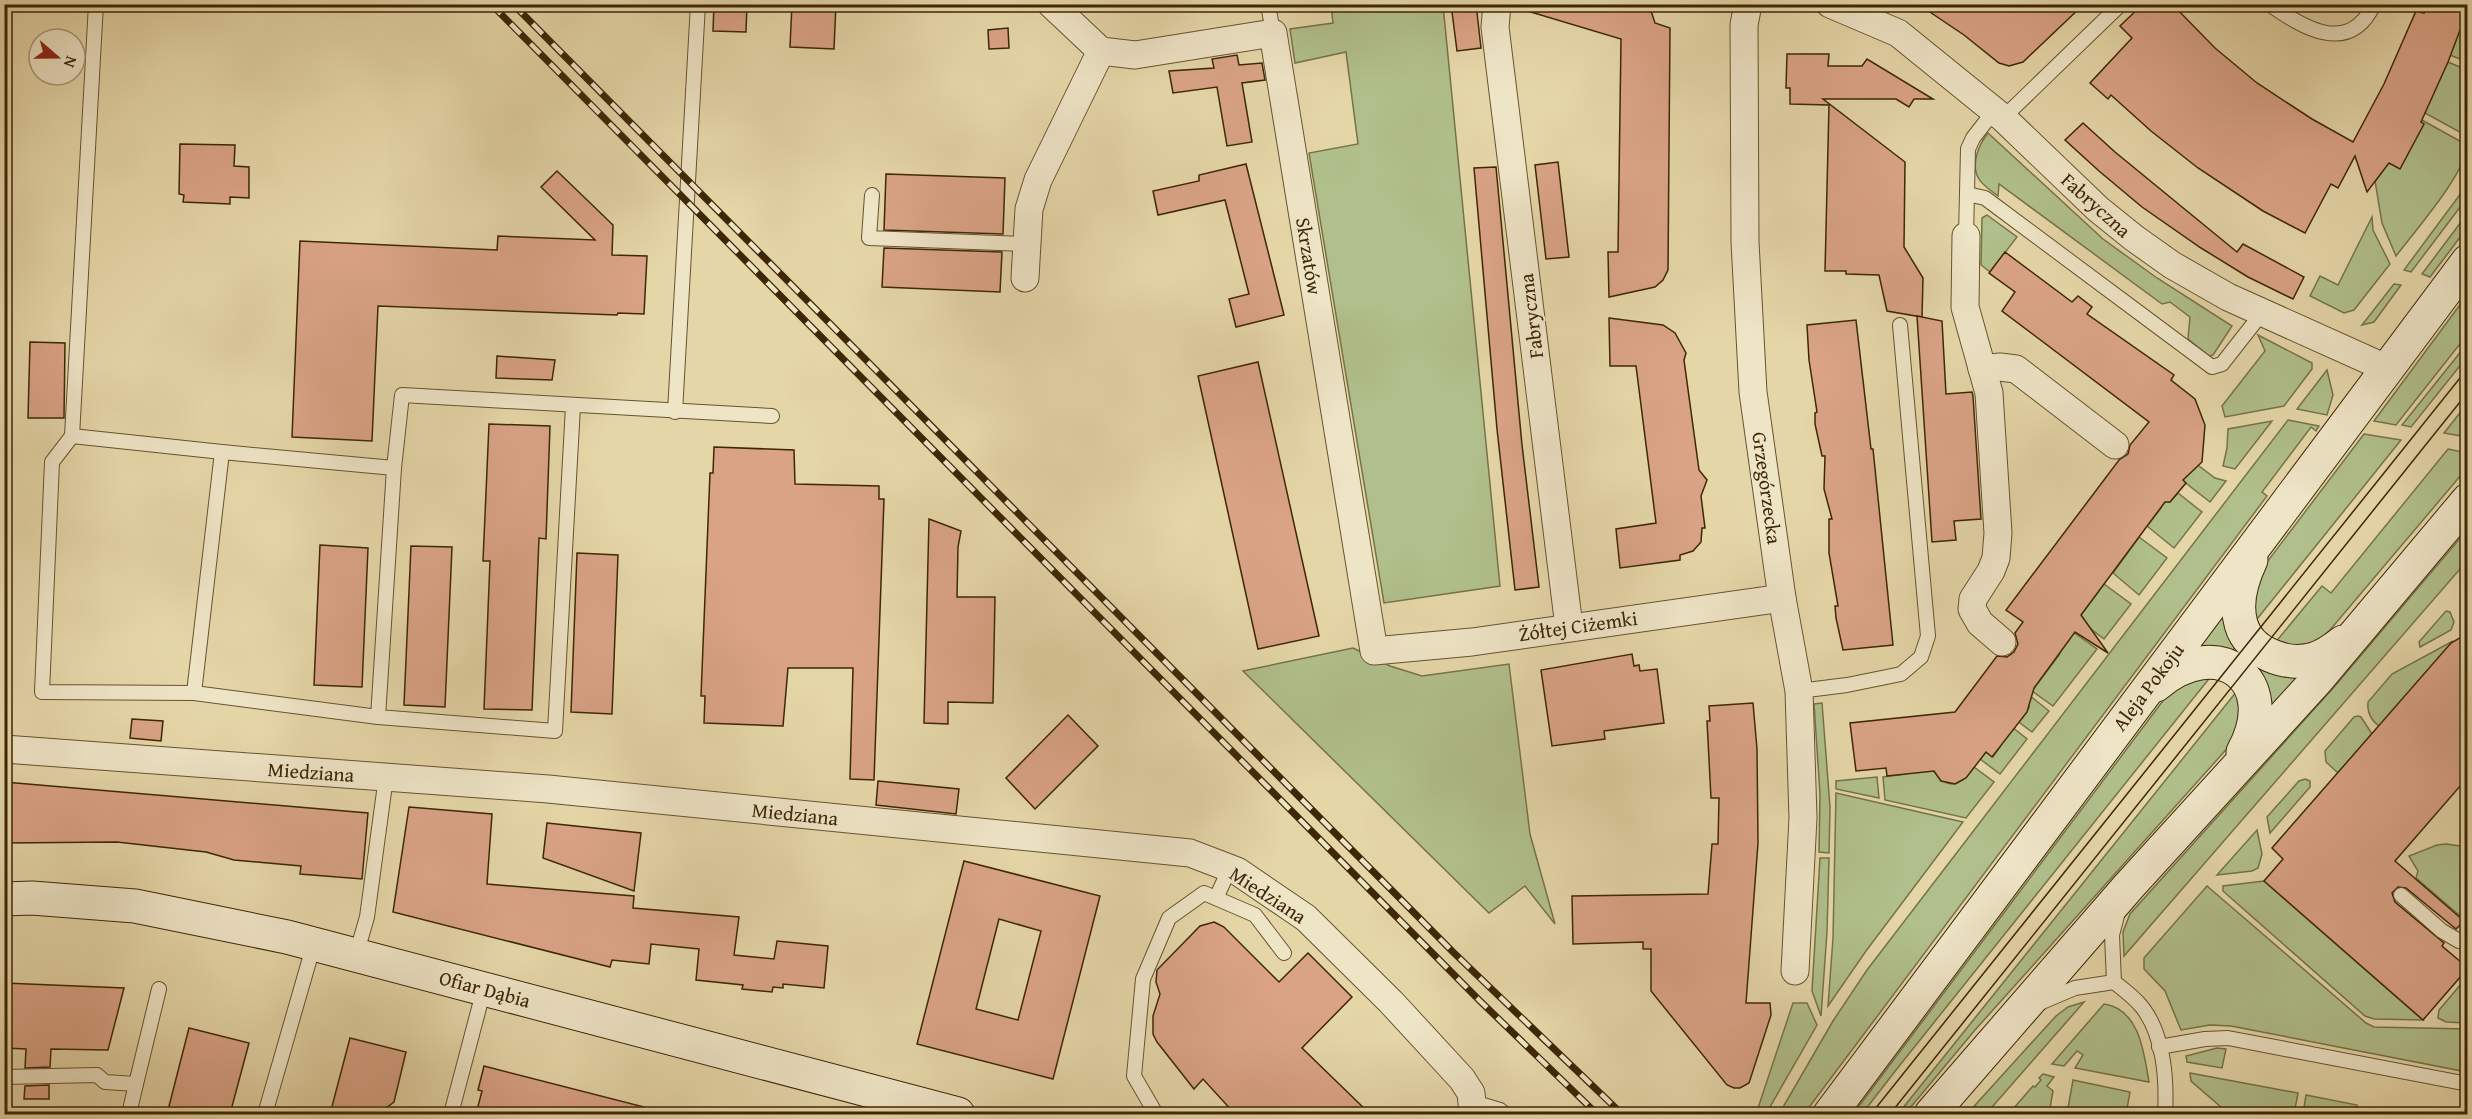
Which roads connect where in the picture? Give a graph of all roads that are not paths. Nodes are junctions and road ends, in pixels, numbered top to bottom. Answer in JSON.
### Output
{"nodes":[{"id":1,"x":96,"y":4,"type":"edge"},
{"id":2,"x":698,"y":4,"type":"edge"},
{"id":3,"x":1051,"y":4,"type":"edge"},
{"id":4,"x":1268,"y":4,"type":"edge"},
{"id":5,"x":1497,"y":4,"type":"edge"},
{"id":6,"x":1748,"y":4,"type":"edge"},
{"id":7,"x":1830,"y":4,"type":"edge"},
{"id":8,"x":2121,"y":4,"type":"edge"},
{"id":9,"x":2269,"y":4,"type":"edge"},
{"id":10,"x":2374,"y":4,"type":"edge"},
{"id":11,"x":1273,"y":33,"type":"junction"},
{"id":12,"x":1101,"y":51,"type":"junction"},
{"id":13,"x":1998,"y":114,"type":"junction"},
{"id":14,"x":1967,"y":194,"type":"junction"},
{"id":15,"x":872,"y":195,"type":"dead end"},
{"id":16,"x":1966,"y":236,"type":"joint"},
{"id":17,"x":1027,"y":244,"type":"junction"},
{"id":18,"x":2468,"y":261,"type":"edge"},
{"id":19,"x":1025,"y":278,"type":"dead end"},
{"id":20,"x":2262,"y":312,"type":"junction"},
{"id":21,"x":1900,"y":325,"type":"dead end"},
{"id":22,"x":1982,"y":369,"type":"junction"},
{"id":23,"x":2388,"y":369,"type":"junction"},
{"id":24,"x":573,"y":405,"type":"junction"},
{"id":25,"x":675,"y":412,"type":"junction"},
{"id":26,"x":772,"y":416,"type":"dead end"},
{"id":27,"x":72,"y":435,"type":"junction"},
{"id":28,"x":2115,"y":445,"type":"dead end"},
{"id":29,"x":222,"y":452,"type":"junction"},
{"id":30,"x":394,"y":468,"type":"junction"},
{"id":31,"x":2468,"y":500,"type":"edge"},
{"id":32,"x":2265,"y":532,"type":"junction"},
{"id":33,"x":1782,"y":598,"type":"junction"},
{"id":34,"x":2363,"y":624,"type":"junction"},
{"id":35,"x":1569,"y":627,"type":"junction"},
{"id":36,"x":2002,"y":642,"type":"dead end"},
{"id":37,"x":1374,"y":651,"type":"joint"},
{"id":38,"x":1799,"y":691,"type":"junction"},
{"id":39,"x":194,"y":693,"type":"junction"},
{"id":40,"x":2132,"y":708,"type":"junction"},
{"id":41,"x":378,"y":717,"type":"junction"},
{"id":42,"x":4,"y":749,"type":"edge"},
{"id":43,"x":386,"y":777,"type":"junction"},
{"id":44,"x":2218,"y":788,"type":"junction"},
{"id":45,"x":1230,"y":868,"type":"junction"},
{"id":46,"x":2129,"y":886,"type":"junction"},
{"id":47,"x":2401,"y":895,"type":"dead end"},
{"id":48,"x":1215,"y":898,"type":"junction"},
{"id":49,"x":4,"y":899,"type":"edge"},
{"id":50,"x":2468,"y":939,"type":"edge"},
{"id":51,"x":314,"y":944,"type":"junction"},
{"id":52,"x":1284,"y":953,"type":"dead end"},
{"id":53,"x":356,"y":955,"type":"junction"},
{"id":54,"x":1795,"y":971,"type":"dead end"},
{"id":55,"x":2114,"y":982,"type":"junction"},
{"id":56,"x":159,"y":989,"type":"dead end"},
{"id":57,"x":484,"y":989,"type":"junction"},
{"id":58,"x":2011,"y":1022,"type":"junction"},
{"id":59,"x":2159,"y":1047,"type":"junction"},
{"id":60,"x":4,"y":1077,"type":"edge"},
{"id":61,"x":136,"y":1084,"type":"junction"},
{"id":62,"x":2468,"y":1084,"type":"edge"},
{"id":63,"x":1473,"y":1108,"type":"edge"},
{"id":64,"x":129,"y":1114,"type":"edge"},
{"id":65,"x":265,"y":1114,"type":"edge"},
{"id":66,"x":451,"y":1114,"type":"edge"},
{"id":67,"x":952,"y":1114,"type":"edge"},
{"id":68,"x":1156,"y":1114,"type":"edge"},
{"id":69,"x":1505,"y":1114,"type":"edge"},
{"id":70,"x":1830,"y":1114,"type":"edge"},
{"id":71,"x":1931,"y":1114,"type":"edge"},
{"id":72,"x":2165,"y":1114,"type":"edge"}],
"edges":[{"from":1,"to":27,"type":"lane"},
{"from":2,"to":25,"type":"lane"},
{"from":3,"to":12,"type":"street"},
{"from":4,"to":11,"type":"lane"},
{"from":5,"to":35,"type":"street","name":"Fabryczna"},
{"from":6,"to":33,"type":"street","name":"Grzegórzecka"},
{"from":7,"to":13,"type":"street","name":"Fabryczna"},
{"from":8,"to":13,"type":"lane"},
{"from":9,"to":10,"type":"lane"},
{"from":11,"to":12,"type":"street"},
{"from":11,"to":37,"type":"street","name":"Skrzatów"},
{"from":12,"to":17,"type":"street"},
{"from":13,"to":14,"type":"lane"},
{"from":13,"to":20,"type":"street","name":"Fabryczna"},
{"from":14,"to":16,"type":"lane"},
{"from":14,"to":20,"type":"lane"},
{"from":15,"to":17,"type":"lane"},
{"from":16,"to":22,"type":"street"},
{"from":17,"to":19,"type":"street"},
{"from":18,"to":23,"type":"main road","name":"Aleja Pokoju"},
{"from":20,"to":23,"type":"street","name":"Fabryczna"},
{"from":21,"to":38,"type":"lane"},
{"from":22,"to":28,"type":"street"},
{"from":22,"to":36,"type":"street"},
{"from":23,"to":32,"type":"main road","name":"Aleja Pokoju"},
{"from":24,"to":25,"type":"lane"},
{"from":24,"to":30,"type":"lane"},
{"from":24,"to":41,"type":"lane"},
{"from":25,"to":26,"type":"lane"},
{"from":27,"to":29,"type":"lane"},
{"from":27,"to":39,"type":"lane"},
{"from":29,"to":30,"type":"lane"},
{"from":29,"to":39,"type":"lane"},
{"from":30,"to":41,"type":"lane"},
{"from":31,"to":34,"type":"main road"},
{"from":32,"to":34,"type":"main road"},
{"from":32,"to":40,"type":"main road","name":"Aleja Pokoju"},
{"from":33,"to":35,"type":"street","name":"Żółtej Ciżemki"},
{"from":33,"to":38,"type":"street","name":"Grzegórzecka"},
{"from":34,"to":44,"type":"main road"},
{"from":35,"to":37,"type":"street","name":"Żółtej Ciżemki"},
{"from":38,"to":54,"type":"street","name":"Grzegórzecka"},
{"from":39,"to":41,"type":"lane"},
{"from":40,"to":44,"type":"main road"},
{"from":40,"to":70,"type":"main road","name":"Aleja Pokoju"},
{"from":42,"to":43,"type":"street","name":"Miedziana"},
{"from":43,"to":45,"type":"street","name":"Miedziana"},
{"from":43,"to":53,"type":"lane"},
{"from":44,"to":46,"type":"main road"},
{"from":45,"to":48,"type":"lane"},
{"from":45,"to":63,"type":"street","name":"Miedziana"},
{"from":46,"to":55,"type":"lane"},
{"from":46,"to":58,"type":"main road"},
{"from":47,"to":50,"type":"lane"},
{"from":48,"to":52,"type":"lane"},
{"from":48,"to":68,"type":"lane"},
{"from":49,"to":51,"type":"main road","name":"Ofiar Dąbia"},
{"from":51,"to":53,"type":"main road","name":"Ofiar Dąbia"},
{"from":51,"to":65,"type":"lane"},
{"from":53,"to":57,"type":"main road","name":"Ofiar Dąbia"},
{"from":55,"to":58,"type":"lane"},
{"from":55,"to":59,"type":"lane"},
{"from":56,"to":61,"type":"lane"},
{"from":57,"to":66,"type":"lane"},
{"from":57,"to":67,"type":"main road","name":"Ofiar Dąbia"},
{"from":58,"to":71,"type":"main road"},
{"from":59,"to":62,"type":"lane"},
{"from":59,"to":72,"type":"lane"},
{"from":60,"to":61,"type":"lane"},
{"from":61,"to":64,"type":"lane"},
{"from":63,"to":69,"type":"lane"}]}
